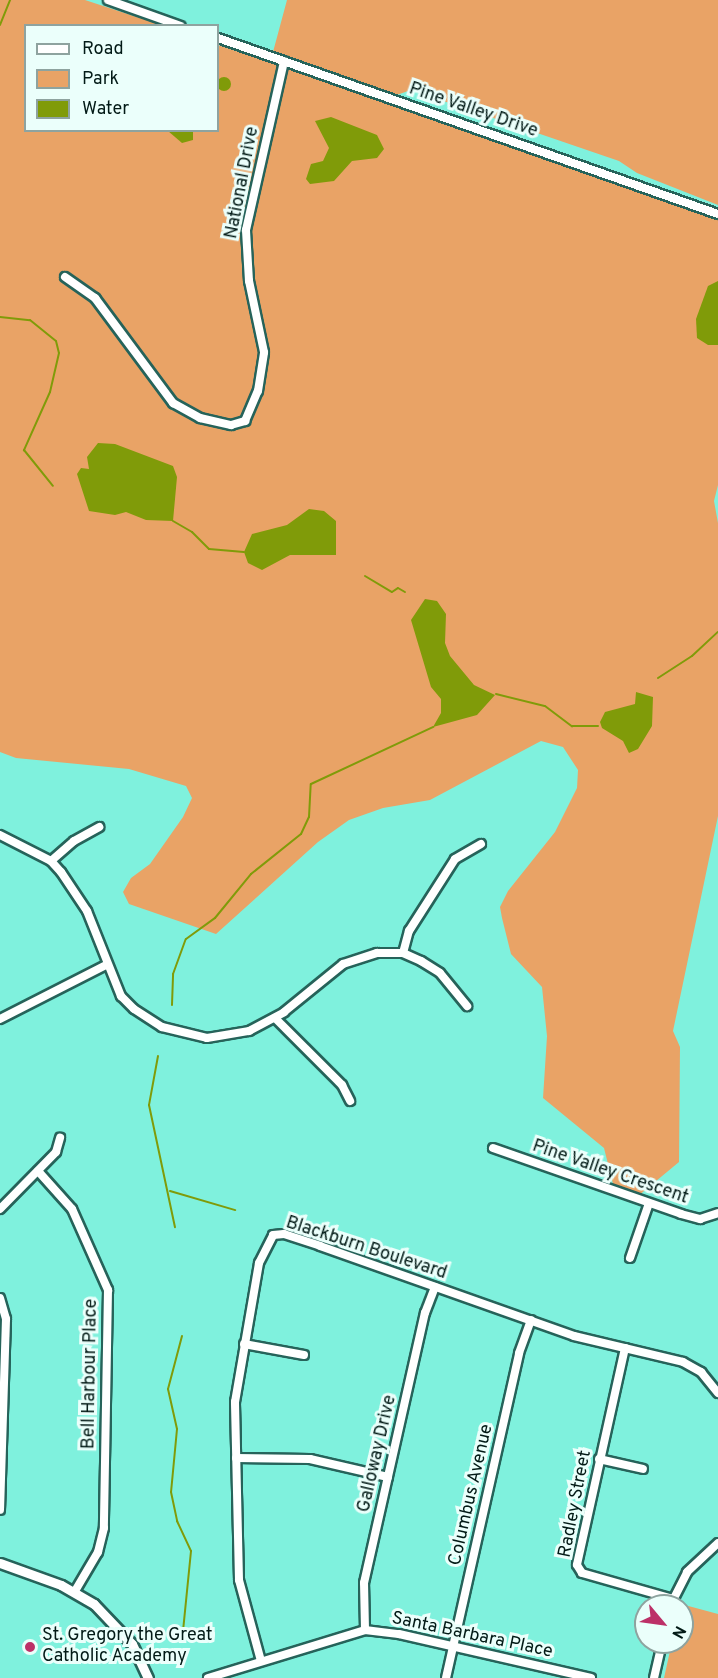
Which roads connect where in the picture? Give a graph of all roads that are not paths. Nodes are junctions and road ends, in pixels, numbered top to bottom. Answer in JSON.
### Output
{"nodes":[{"id":1,"x":108,"y":0,"type":"edge"},
{"id":2,"x":175,"y":24,"type":"edge"},
{"id":3,"x":219,"y":38,"type":"edge"},
{"id":4,"x":284,"y":61,"type":"junction"},
{"id":5,"x":718,"y":214,"type":"edge"},
{"id":6,"x":65,"y":277,"type":"dead end"},
{"id":7,"x":99,"y":827,"type":"dead end"},
{"id":8,"x":0,"y":835,"type":"edge"},
{"id":9,"x":482,"y":844,"type":"dead end"},
{"id":10,"x":51,"y":861,"type":"junction"},
{"id":11,"x":403,"y":953,"type":"junction"},
{"id":12,"x":106,"y":965,"type":"junction"},
{"id":13,"x":467,"y":1006,"type":"dead end"},
{"id":14,"x":275,"y":1018,"type":"junction"},
{"id":15,"x":0,"y":1019,"type":"edge"},
{"id":16,"x":350,"y":1101,"type":"dead end"},
{"id":17,"x":60,"y":1138,"type":"dead end"},
{"id":18,"x":493,"y":1149,"type":"dead end"},
{"id":19,"x":38,"y":1171,"type":"junction"},
{"id":20,"x":649,"y":1203,"type":"junction"},
{"id":21,"x":0,"y":1209,"type":"edge"},
{"id":22,"x":718,"y":1214,"type":"edge"},
{"id":23,"x":630,"y":1258,"type":"dead end"},
{"id":24,"x":435,"y":1287,"type":"junction"},
{"id":25,"x":0,"y":1298,"type":"edge"},
{"id":26,"x":531,"y":1320,"type":"junction"},
{"id":27,"x":244,"y":1344,"type":"junction"},
{"id":28,"x":625,"y":1348,"type":"junction"},
{"id":29,"x":304,"y":1355,"type":"dead end"},
{"id":30,"x":718,"y":1393,"type":"edge"},
{"id":31,"x":2,"y":1427,"type":"edge"},
{"id":32,"x":236,"y":1458,"type":"junction"},
{"id":33,"x":599,"y":1459,"type":"junction"},
{"id":34,"x":643,"y":1469,"type":"dead end"},
{"id":35,"x":388,"y":1477,"type":"junction"},
{"id":36,"x":0,"y":1510,"type":"edge"},
{"id":37,"x":718,"y":1543,"type":"edge"},
{"id":38,"x":0,"y":1563,"type":"edge"},
{"id":39,"x":75,"y":1591,"type":"junction"},
{"id":40,"x":646,"y":1594,"type":"edge"},
{"id":41,"x":675,"y":1594,"type":"edge"},
{"id":42,"x":365,"y":1630,"type":"junction"},
{"id":43,"x":453,"y":1647,"type":"junction"},
{"id":44,"x":659,"y":1654,"type":"edge"},
{"id":45,"x":261,"y":1661,"type":"junction"},
{"id":46,"x":552,"y":1674,"type":"edge"},
{"id":47,"x":148,"y":1678,"type":"edge"},
{"id":48,"x":208,"y":1678,"type":"edge"},
{"id":49,"x":446,"y":1678,"type":"edge"},
{"id":50,"x":591,"y":1678,"type":"edge"},
{"id":51,"x":654,"y":1678,"type":"edge"}],
"edges":[{"from":1,"to":2,"type":"street"},
{"from":3,"to":4,"type":"street","name":"Pine Valley Drive"},
{"from":4,"to":5,"type":"street","name":"Pine Valley Drive"},
{"from":4,"to":6,"type":"street","name":"National Drive"},
{"from":7,"to":10,"type":"street"},
{"from":8,"to":10,"type":"street"},
{"from":9,"to":11,"type":"street"},
{"from":10,"to":12,"type":"street"},
{"from":11,"to":13,"type":"street"},
{"from":11,"to":14,"type":"street"},
{"from":12,"to":14,"type":"street"},
{"from":12,"to":15,"type":"street"},
{"from":14,"to":16,"type":"street"},
{"from":17,"to":19,"type":"street"},
{"from":18,"to":20,"type":"street","name":"Pine Valley Crescent"},
{"from":19,"to":21,"type":"street"},
{"from":19,"to":39,"type":"street","name":"Bell Harbour Place"},
{"from":20,"to":22,"type":"street","name":"Pine Valley Crescent"},
{"from":20,"to":23,"type":"street"},
{"from":24,"to":26,"type":"street","name":"Blackburn Boulevard"},
{"from":24,"to":27,"type":"street","name":"Blackburn Boulevard"},
{"from":24,"to":35,"type":"street","name":"Galloway Drive"},
{"from":25,"to":31,"type":"street"},
{"from":26,"to":28,"type":"street","name":"Blackburn Boulevard"},
{"from":26,"to":43,"type":"street","name":"Columbus Avenue"},
{"from":27,"to":29,"type":"street"},
{"from":27,"to":32,"type":"street","name":"Blackburn Boulevard"},
{"from":28,"to":30,"type":"street","name":"Blackburn Boulevard"},
{"from":28,"to":33,"type":"street","name":"Radley Street"},
{"from":31,"to":36,"type":"street"},
{"from":32,"to":35,"type":"street"},
{"from":32,"to":45,"type":"street","name":"Blackburn Boulevard"},
{"from":33,"to":34,"type":"street"},
{"from":33,"to":40,"type":"street","name":"Radley Street"},
{"from":35,"to":42,"type":"street","name":"Galloway Drive"},
{"from":37,"to":41,"type":"street"},
{"from":38,"to":39,"type":"street"},
{"from":39,"to":47,"type":"street"},
{"from":42,"to":43,"type":"street","name":"Santa Barbara Place"},
{"from":42,"to":45,"type":"street","name":"Santa Barbara Place"},
{"from":43,"to":46,"type":"street","name":"Santa Barbara Place"},
{"from":43,"to":49,"type":"street","name":"Columbus Avenue"},
{"from":44,"to":51,"type":"street"},
{"from":45,"to":48,"type":"street","name":"Santa Barbara Place"},
{"from":46,"to":50,"type":"street","name":"Santa Barbara Place"}]}
